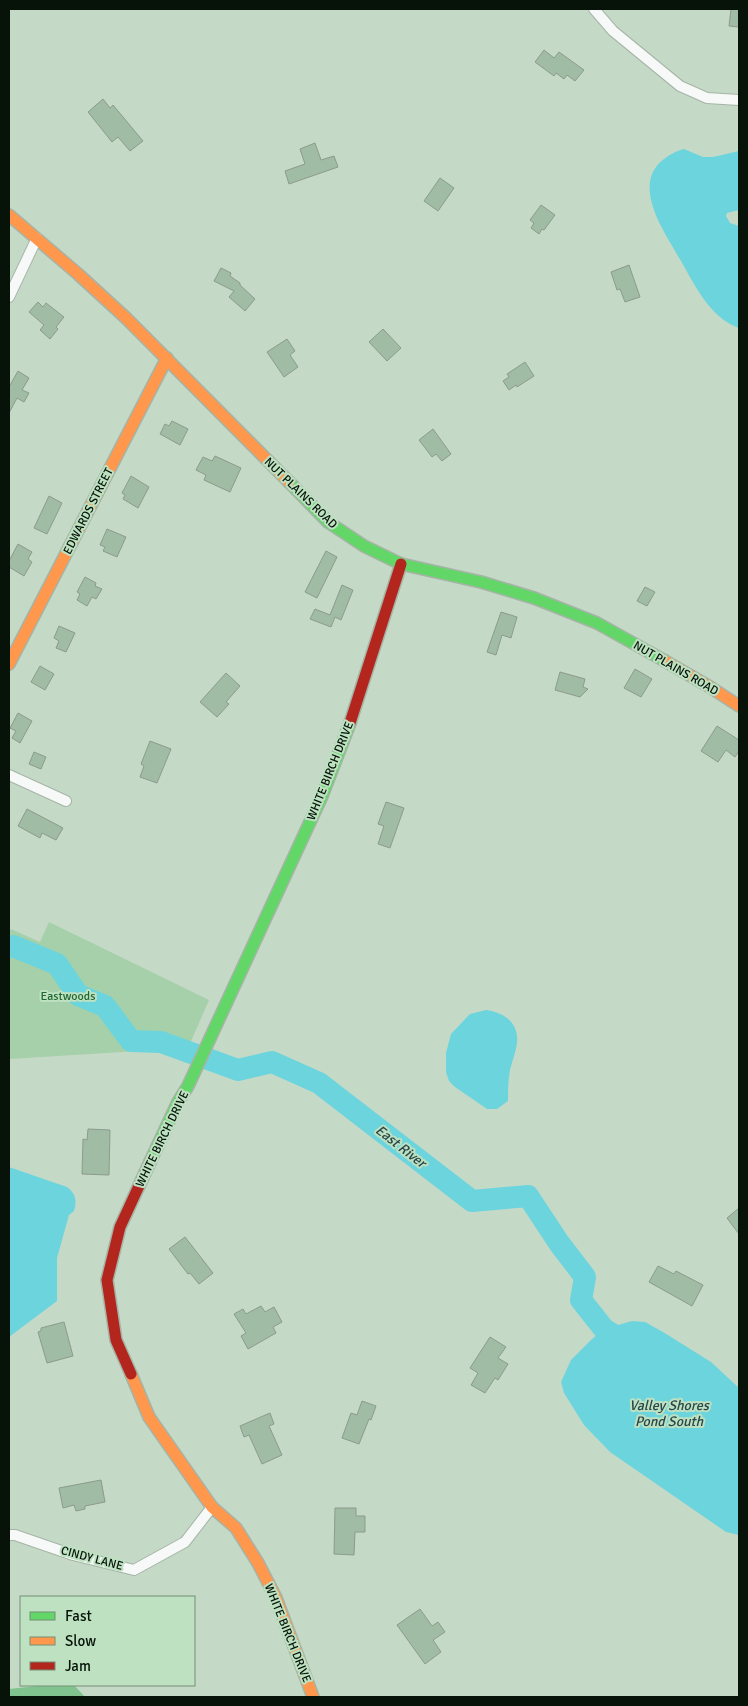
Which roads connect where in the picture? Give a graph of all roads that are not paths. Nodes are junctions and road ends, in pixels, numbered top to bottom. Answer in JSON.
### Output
{"nodes":[{"id":1,"x":594,"y":9,"type":"edge"},
{"id":2,"x":739,"y":100,"type":"edge"},
{"id":3,"x":9,"y":215,"type":"edge"},
{"id":4,"x":37,"y":238,"type":"junction"},
{"id":5,"x":9,"y":298,"type":"edge"},
{"id":6,"x":167,"y":358,"type":"junction"},
{"id":7,"x":401,"y":564,"type":"junction"},
{"id":8,"x":9,"y":664,"type":"edge"},
{"id":9,"x":739,"y":706,"type":"edge"},
{"id":10,"x":9,"y":775,"type":"edge"},
{"id":11,"x":66,"y":800,"type":"dead end"},
{"id":12,"x":212,"y":1506,"type":"junction"},
{"id":13,"x":9,"y":1535,"type":"edge"},
{"id":14,"x":313,"y":1697,"type":"edge"}],
"edges":[{"from":1,"to":2,"type":"street"},
{"from":3,"to":4,"type":"street","name":"NUT PLAINS ROAD"},
{"from":4,"to":5,"type":"street"},
{"from":4,"to":6,"type":"street","name":"NUT PLAINS ROAD"},
{"from":6,"to":7,"type":"street","name":"NUT PLAINS ROAD"},
{"from":6,"to":8,"type":"street","name":"EDWARDS STREET"},
{"from":7,"to":9,"type":"street","name":"NUT PLAINS ROAD"},
{"from":7,"to":12,"type":"street","name":"WHITE BIRCH DRIVE"},
{"from":10,"to":11,"type":"street"},
{"from":12,"to":13,"type":"street","name":"CINDY LANE"},
{"from":12,"to":14,"type":"street","name":"WHITE BIRCH DRIVE"}]}
